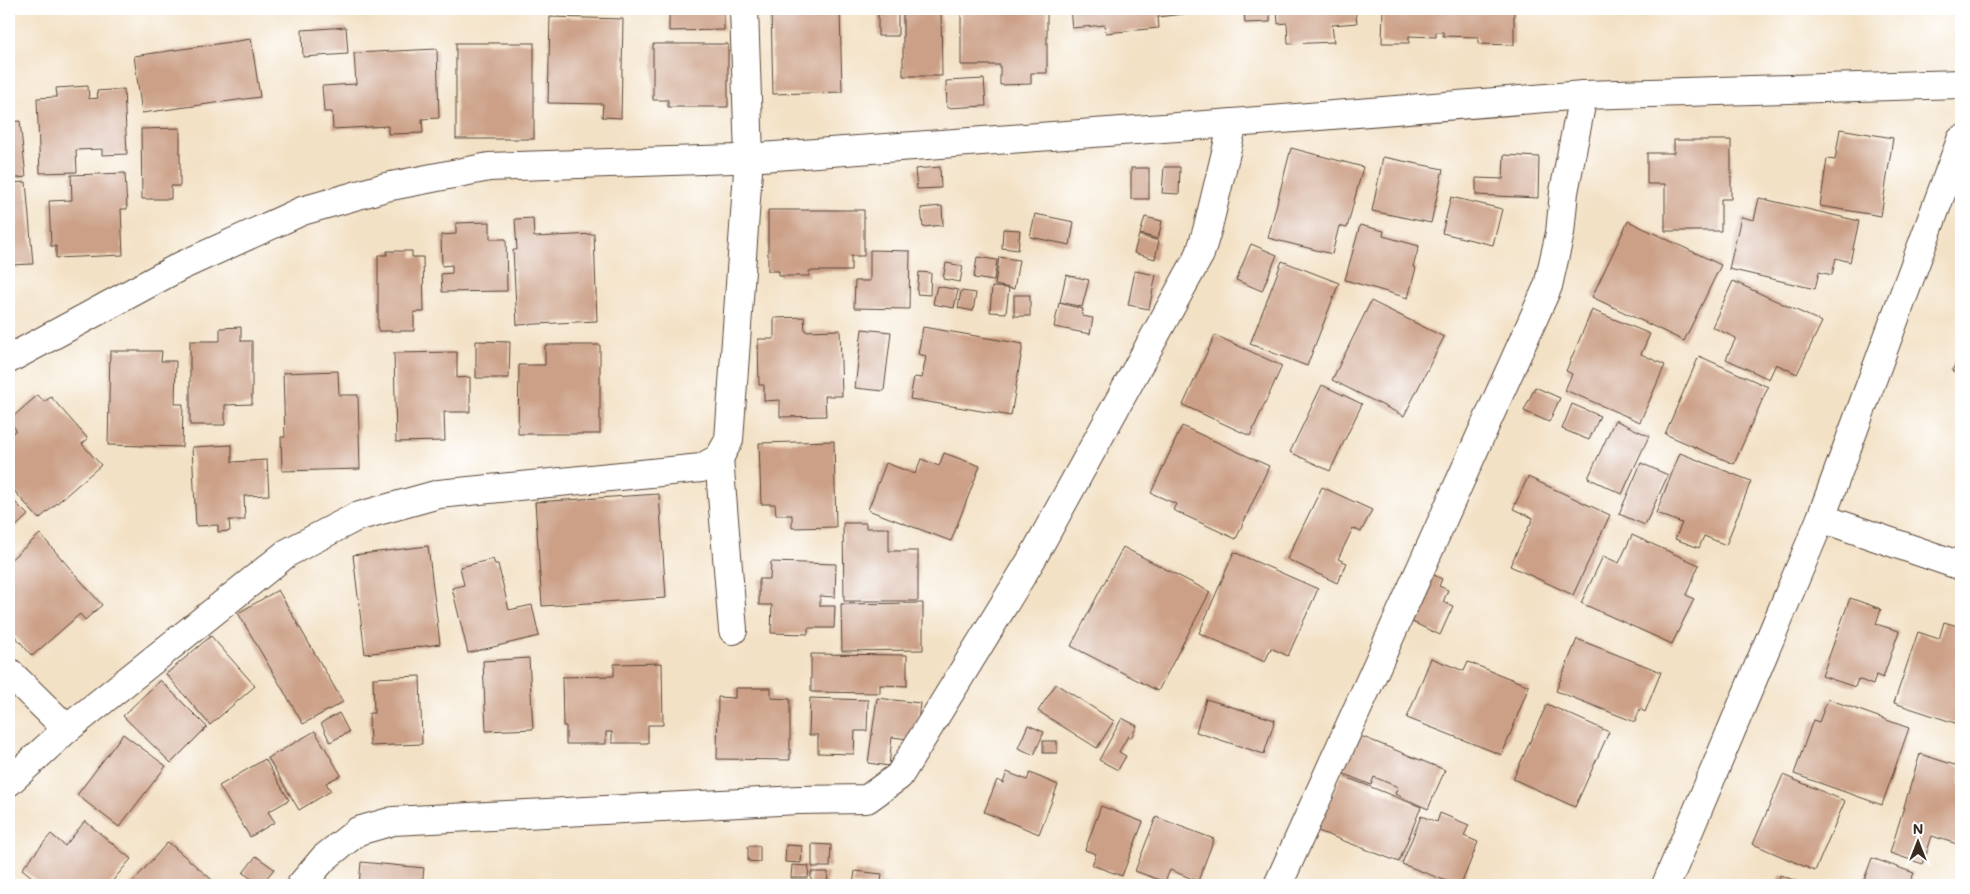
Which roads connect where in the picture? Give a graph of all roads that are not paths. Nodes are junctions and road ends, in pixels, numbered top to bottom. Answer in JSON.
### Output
{"nodes":[{"id":1,"x":744,"y":9,"type":"edge"},
{"id":2,"x":1961,"y":84,"type":"edge"},
{"id":3,"x":1584,"y":95,"type":"junction"},
{"id":4,"x":1233,"y":123,"type":"junction"},
{"id":5,"x":1961,"y":140,"type":"edge"},
{"id":6,"x":749,"y":157,"type":"junction"},
{"id":7,"x":9,"y":359,"type":"edge"},
{"id":8,"x":719,"y":458,"type":"junction"},
{"id":9,"x":1821,"y":518,"type":"junction"},
{"id":10,"x":1961,"y":566,"type":"edge"},
{"id":11,"x":733,"y":630,"type":"dead end"},
{"id":12,"x":9,"y":672,"type":"edge"},
{"id":13,"x":67,"y":729,"type":"junction"},
{"id":14,"x":9,"y":782,"type":"edge"},
{"id":15,"x":301,"y":885,"type":"edge"},
{"id":16,"x":1278,"y":885,"type":"edge"},
{"id":17,"x":1666,"y":885,"type":"edge"}],
"edges":[{"from":1,"to":6,"type":"street"},
{"from":2,"to":3,"type":"street"},
{"from":3,"to":4,"type":"street"},
{"from":3,"to":16,"type":"street"},
{"from":4,"to":6,"type":"street"},
{"from":4,"to":15,"type":"street"},
{"from":5,"to":9,"type":"street"},
{"from":6,"to":7,"type":"street"},
{"from":6,"to":8,"type":"street"},
{"from":8,"to":11,"type":"street"},
{"from":8,"to":13,"type":"street"},
{"from":9,"to":10,"type":"street"},
{"from":9,"to":17,"type":"street"},
{"from":12,"to":13,"type":"street"},
{"from":13,"to":14,"type":"street"}]}
